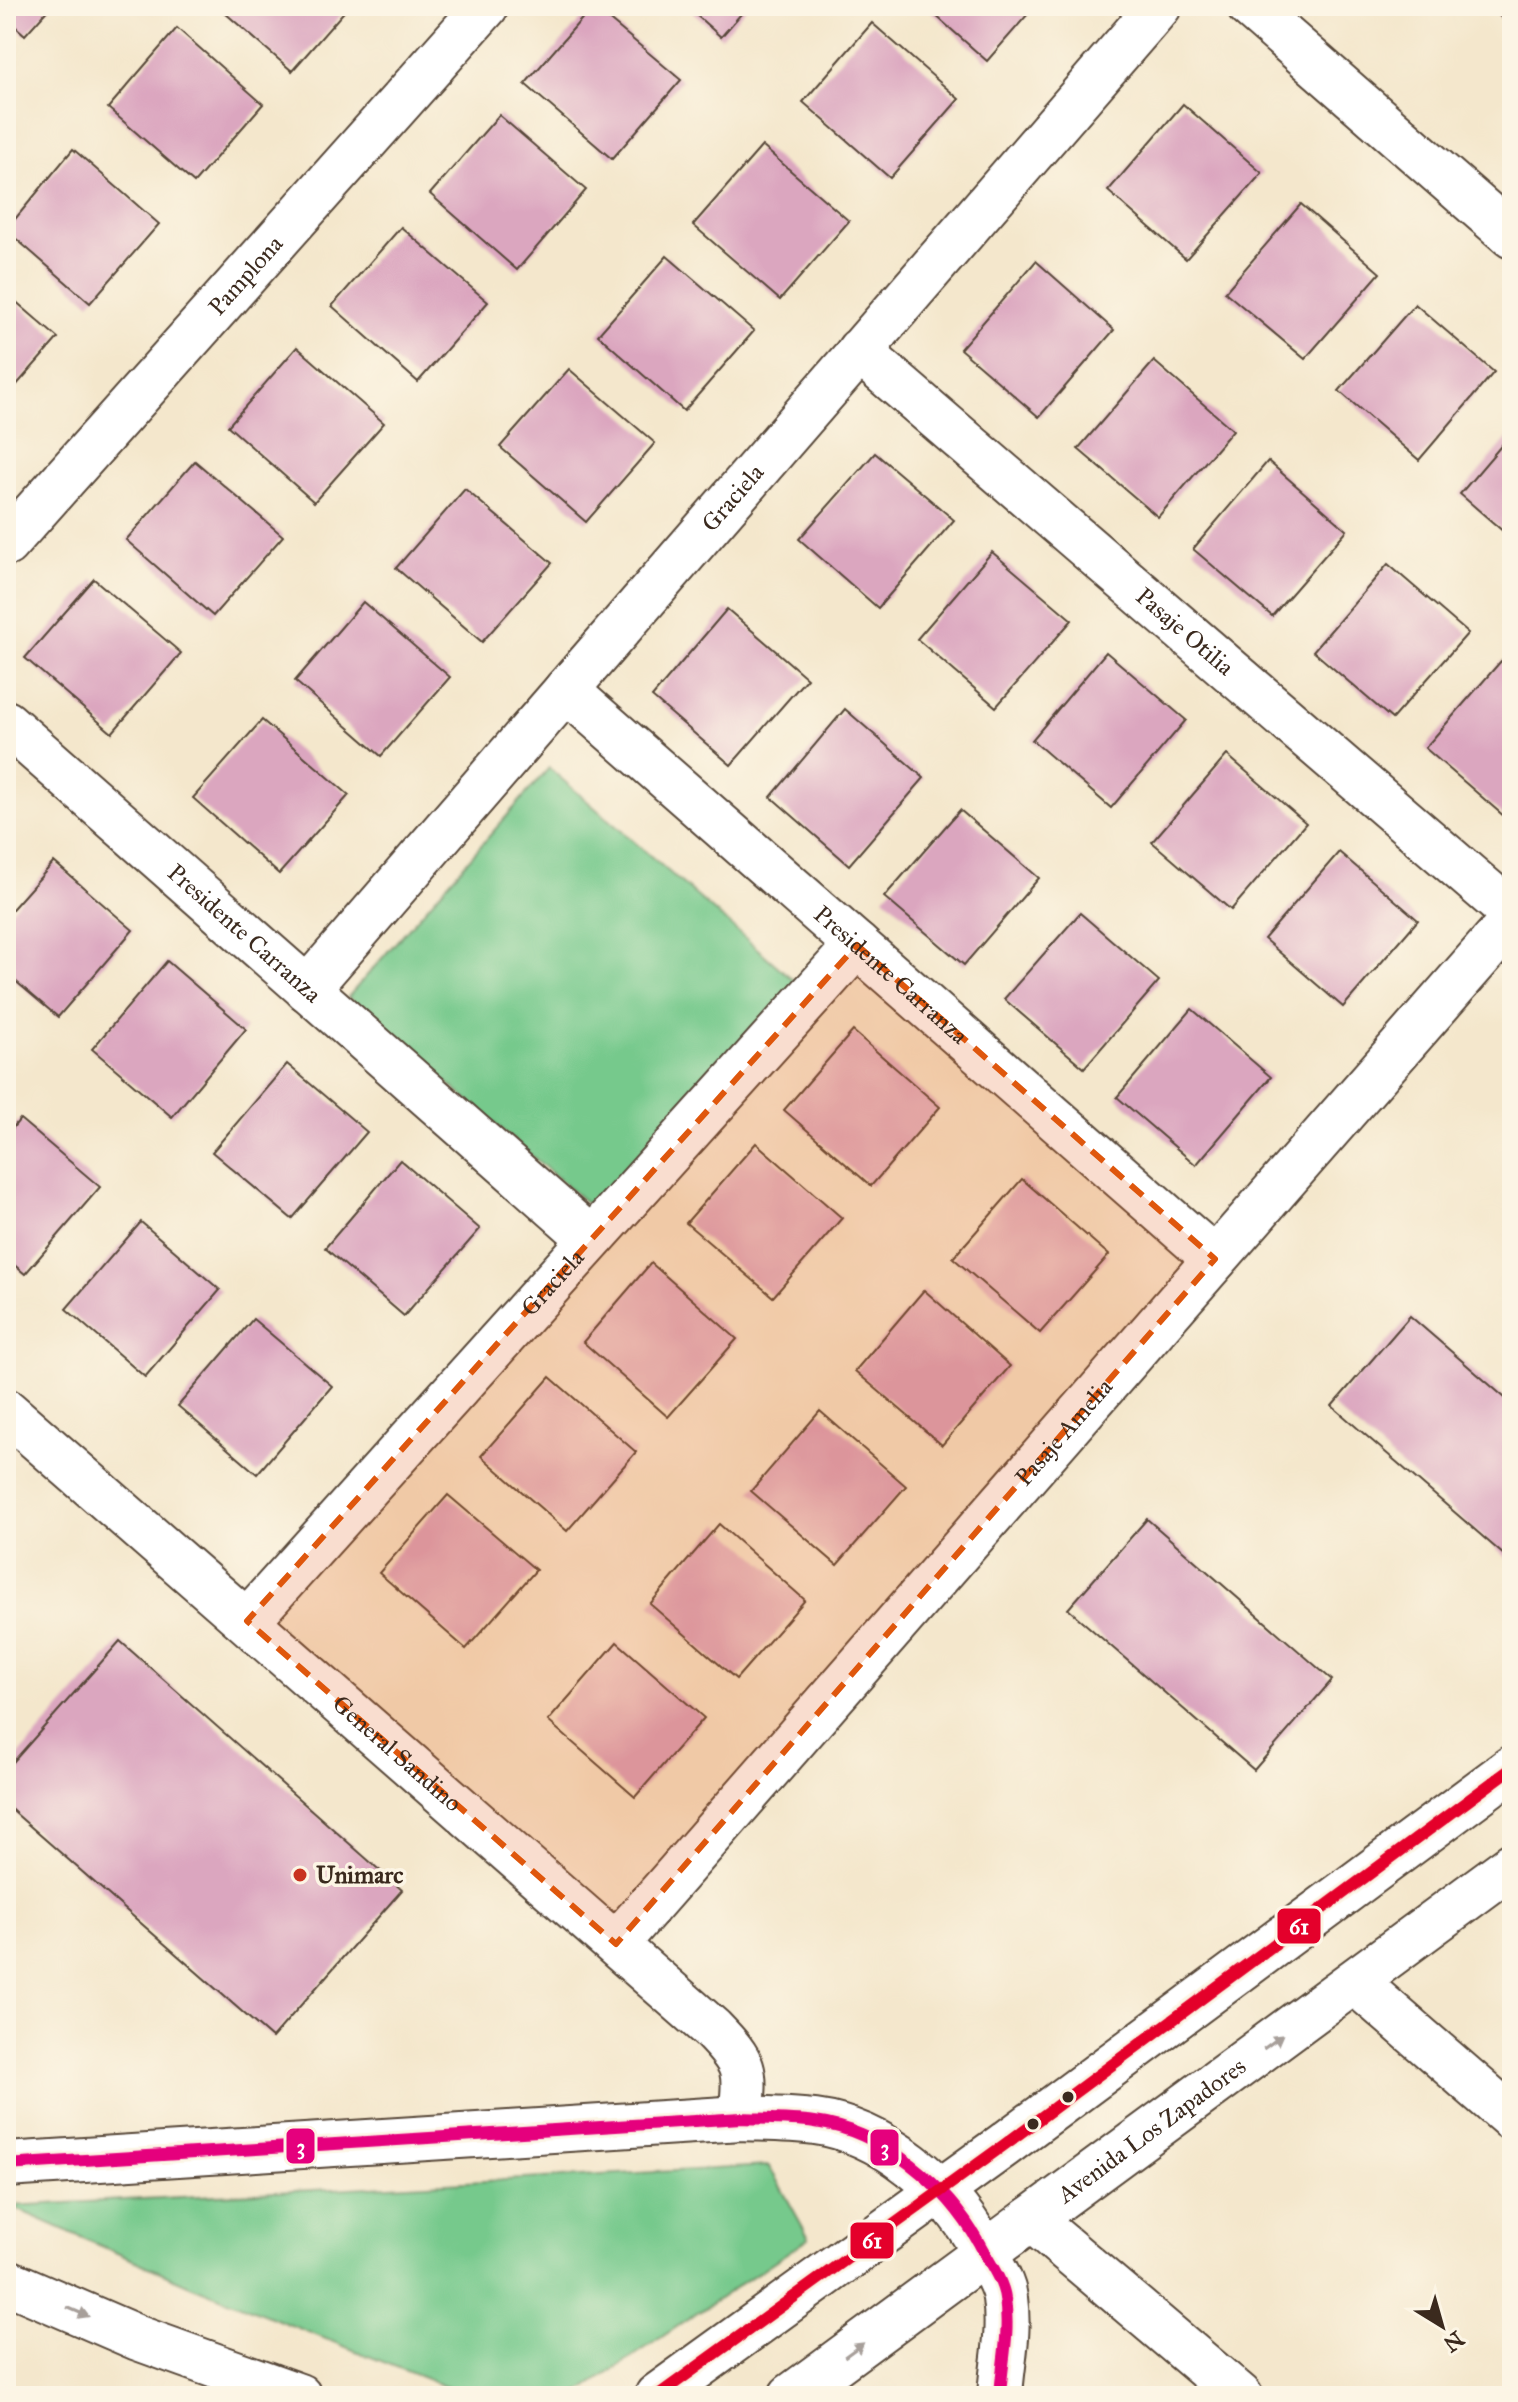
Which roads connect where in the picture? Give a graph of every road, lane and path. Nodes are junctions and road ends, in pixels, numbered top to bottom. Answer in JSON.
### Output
{"nodes":[{"id":1,"x":486,"y":6,"type":"edge"},
{"id":2,"x":1159,"y":6,"type":"edge"},
{"id":3,"x":1249,"y":6,"type":"edge"},
{"id":4,"x":1512,"y":236,"type":"edge"},
{"id":5,"x":859,"y":351,"type":"junction"},
{"id":6,"x":6,"y":544,"type":"edge"},
{"id":7,"x":566,"y":690,"type":"junction"},
{"id":8,"x":6,"y":723,"type":"edge"},
{"id":9,"x":1512,"y":913,"type":"edge"},
{"id":10,"x":1512,"y":920,"type":"edge"},
{"id":11,"x":857,"y":945,"type":"junction"},
{"id":12,"x":307,"y":989,"type":"junction"},
{"id":13,"x":591,"y":1239,"type":"junction"},
{"id":14,"x":1215,"y":1259,"type":"junction"},
{"id":15,"x":6,"y":1411,"type":"edge"},
{"id":16,"x":247,"y":1621,"type":"junction"},
{"id":17,"x":1512,"y":1768,"type":"edge"},
{"id":18,"x":1512,"y":1865,"type":"edge"},
{"id":19,"x":616,"y":1944,"type":"junction"},
{"id":20,"x":1355,"y":1982,"type":"junction"},
{"id":21,"x":741,"y":2118,"type":"junction"},
{"id":22,"x":1512,"y":2118,"type":"edge"},
{"id":23,"x":6,"y":2165,"type":"edge"},
{"id":24,"x":942,"y":2191,"type":"junction"},
{"id":25,"x":1031,"y":2219,"type":"junction"},
{"id":26,"x":985,"y":2254,"type":"junction"},
{"id":27,"x":6,"y":2281,"type":"edge"},
{"id":28,"x":299,"y":2396,"type":"edge"},
{"id":29,"x":657,"y":2396,"type":"edge"},
{"id":30,"x":791,"y":2396,"type":"edge"},
{"id":31,"x":1000,"y":2396,"type":"edge"},
{"id":32,"x":1240,"y":2396,"type":"edge"}],
"edges":[{"from":1,"to":6,"type":"street","name":"Pamplona"},
{"from":2,"to":5,"type":"street","name":"Graciela"},
{"from":3,"to":4,"type":"street"},
{"from":5,"to":7,"type":"street","name":"Graciela"},
{"from":5,"to":9,"type":"street","name":"Pasaje Otilia"},
{"from":7,"to":11,"type":"street","name":"Presidente Carranza"},
{"from":7,"to":12,"type":"street","name":"Graciela"},
{"from":8,"to":12,"type":"street","name":"Presidente Carranza"},
{"from":10,"to":14,"type":"street","name":"Pasaje Amelia"},
{"from":11,"to":13,"type":"street","name":"Graciela"},
{"from":11,"to":14,"type":"street","name":"Presidente Carranza"},
{"from":12,"to":13,"type":"street","name":"Presidente Carranza"},
{"from":13,"to":16,"type":"street","name":"Graciela"},
{"from":14,"to":19,"type":"street","name":"Pasaje Amelia"},
{"from":15,"to":16,"type":"street","name":"General Sandino"},
{"from":16,"to":19,"type":"street","name":"General Sandino"},
{"from":17,"to":24,"type":"street"},
{"from":18,"to":20,"type":"street","name":"Avenida Los Zapadores"},
{"from":19,"to":21,"type":"street","name":"General Sandino"},
{"from":20,"to":22,"type":"street"},
{"from":25,"to":20,"type":"street","name":"Avenida Los Zapadores","one_way":true},
{"from":21,"to":23,"type":"street"},
{"from":21,"to":24,"type":"street"},
{"from":24,"to":26,"type":"street"},
{"from":24,"to":29,"type":"street"},
{"from":25,"to":26,"type":"street","name":"Avenida Los Zapadores"},
{"from":25,"to":32,"type":"street"},
{"from":30,"to":26,"type":"street","name":"Avenida Los Zapadores","one_way":true},
{"from":26,"to":31,"type":"street"},
{"from":27,"to":28,"type":"street","one_way":true}]}
